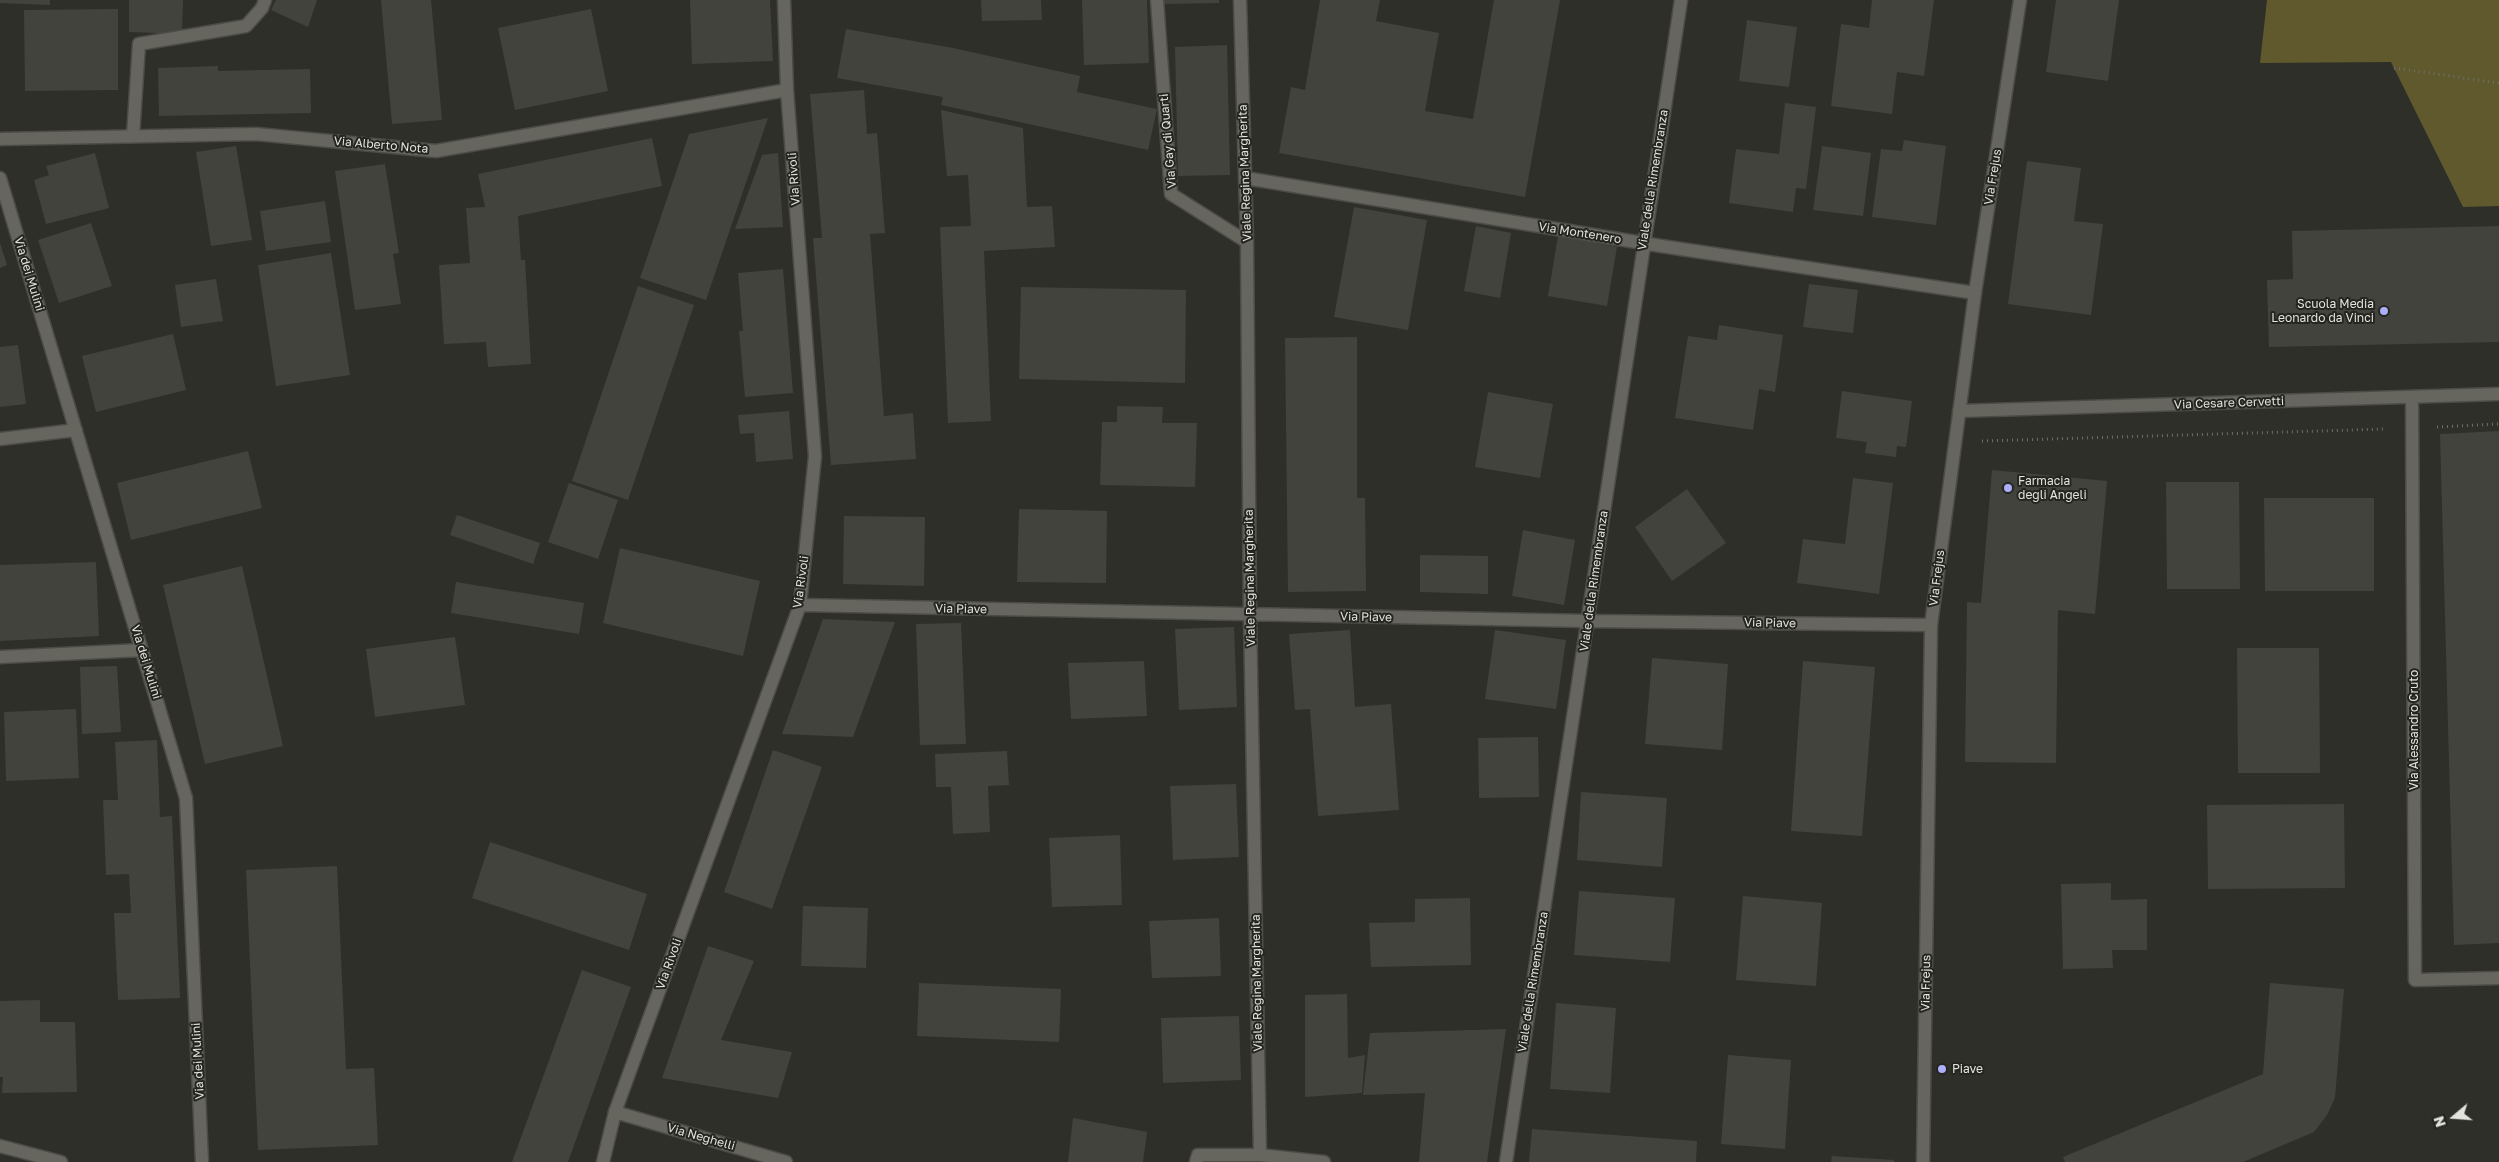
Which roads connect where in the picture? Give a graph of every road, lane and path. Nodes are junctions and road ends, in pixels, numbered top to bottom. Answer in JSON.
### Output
{"nodes":[{"id":1,"x":265,"y":0,"type":"edge"},
{"id":2,"x":784,"y":0,"type":"edge"},
{"id":3,"x":1157,"y":0,"type":"edge"},
{"id":4,"x":1240,"y":0,"type":"edge"},
{"id":5,"x":1681,"y":0,"type":"edge"},
{"id":6,"x":2020,"y":0,"type":"edge"},
{"id":7,"x":2394,"y":68,"type":"dead end"},
{"id":8,"x":2499,"y":83,"type":"edge"},
{"id":9,"x":787,"y":90,"type":"junction"},
{"id":10,"x":133,"y":136,"type":"junction"},
{"id":11,"x":0,"y":139,"type":"edge"},
{"id":12,"x":0,"y":178,"type":"edge"},
{"id":13,"x":1245,"y":178,"type":"junction"},
{"id":14,"x":1247,"y":242,"type":"junction"},
{"id":15,"x":1644,"y":243,"type":"junction"},
{"id":16,"x":1975,"y":293,"type":"junction"},
{"id":17,"x":2499,"y":394,"type":"edge"},
{"id":18,"x":2412,"y":397,"type":"junction"},
{"id":19,"x":1959,"y":411,"type":"junction"},
{"id":20,"x":2499,"y":424,"type":"edge"},
{"id":21,"x":2412,"y":428,"type":"junction"},
{"id":22,"x":76,"y":430,"type":"junction"},
{"id":23,"x":0,"y":439,"type":"edge"},
{"id":24,"x":1955,"y":441,"type":"junction"},
{"id":25,"x":800,"y":605,"type":"junction"},
{"id":26,"x":1250,"y":615,"type":"junction"},
{"id":27,"x":1588,"y":621,"type":"junction"},
{"id":28,"x":1931,"y":625,"type":"junction"},
{"id":29,"x":142,"y":650,"type":"junction"},
{"id":30,"x":0,"y":657,"type":"edge"},
{"id":31,"x":2499,"y":978,"type":"edge"},
{"id":32,"x":615,"y":1112,"type":"junction"},
{"id":33,"x":0,"y":1146,"type":"edge"},
{"id":34,"x":1260,"y":1155,"type":"junction"},
{"id":35,"x":61,"y":1162,"type":"edge"},
{"id":36,"x":202,"y":1162,"type":"edge"},
{"id":37,"x":603,"y":1162,"type":"edge"},
{"id":38,"x":786,"y":1162,"type":"edge"},
{"id":39,"x":1196,"y":1162,"type":"edge"},
{"id":40,"x":1324,"y":1162,"type":"edge"},
{"id":41,"x":1506,"y":1162,"type":"edge"},
{"id":42,"x":1923,"y":1162,"type":"edge"}],
"edges":[{"from":1,"to":10,"type":"street"},
{"from":2,"to":9,"type":"street","name":"Via Rivoli"},
{"from":3,"to":14,"type":"street","name":"Via Gay di Quarti"},
{"from":4,"to":13,"type":"street","name":"Viale Regina Margherita"},
{"from":5,"to":15,"type":"street","name":"Viale della Rimembranza"},
{"from":6,"to":16,"type":"street","name":"Via Frejus"},
{"from":7,"to":8,"type":"path"},
{"from":9,"to":10,"type":"street","name":"Via Alberto Nota"},
{"from":9,"to":25,"type":"street","name":"Via Rivoli"},
{"from":10,"to":11,"type":"street","name":"Via Alberto Nota"},
{"from":12,"to":22,"type":"street","name":"Via dei Mulini"},
{"from":13,"to":14,"type":"street","name":"Viale Regina Margherita"},
{"from":13,"to":15,"type":"street","name":"Via Montenero"},
{"from":14,"to":26,"type":"street","name":"Viale Regina Margherita"},
{"from":15,"to":16,"type":"street","name":"Via Montenero"},
{"from":15,"to":27,"type":"street","name":"Viale della Rimembranza"},
{"from":16,"to":19,"type":"street","name":"Via Frejus"},
{"from":17,"to":18,"type":"street","name":"Via Cesare Cervetti"},
{"from":18,"to":19,"type":"street","name":"Via Cesare Cervetti"},
{"from":18,"to":21,"type":"street","name":"Via Alessandro Cruto"},
{"from":19,"to":24,"type":"street","name":"Via Frejus"},
{"from":20,"to":21,"type":"path"},
{"from":21,"to":24,"type":"path"},
{"from":21,"to":31,"type":"street","name":"Via Alessandro Cruto"},
{"from":22,"to":23,"type":"street"},
{"from":22,"to":29,"type":"street","name":"Via dei Mulini"},
{"from":24,"to":28,"type":"street","name":"Via Frejus"},
{"from":25,"to":26,"type":"street","name":"Via Piave"},
{"from":25,"to":32,"type":"street","name":"Via Rivoli"},
{"from":26,"to":27,"type":"street","name":"Via Piave"},
{"from":26,"to":34,"type":"street","name":"Viale Regina Margherita"},
{"from":27,"to":28,"type":"street","name":"Via Piave"},
{"from":27,"to":41,"type":"street","name":"Viale della Rimembranza"},
{"from":28,"to":42,"type":"street","name":"Via Frejus"},
{"from":29,"to":30,"type":"street"},
{"from":29,"to":36,"type":"street","name":"Via dei Mulini"},
{"from":32,"to":37,"type":"street","name":"Via Rivoli"},
{"from":32,"to":38,"type":"street","name":"Via Neghelli"},
{"from":33,"to":35,"type":"street"},
{"from":34,"to":39,"type":"street"},
{"from":34,"to":40,"type":"street"}]}
